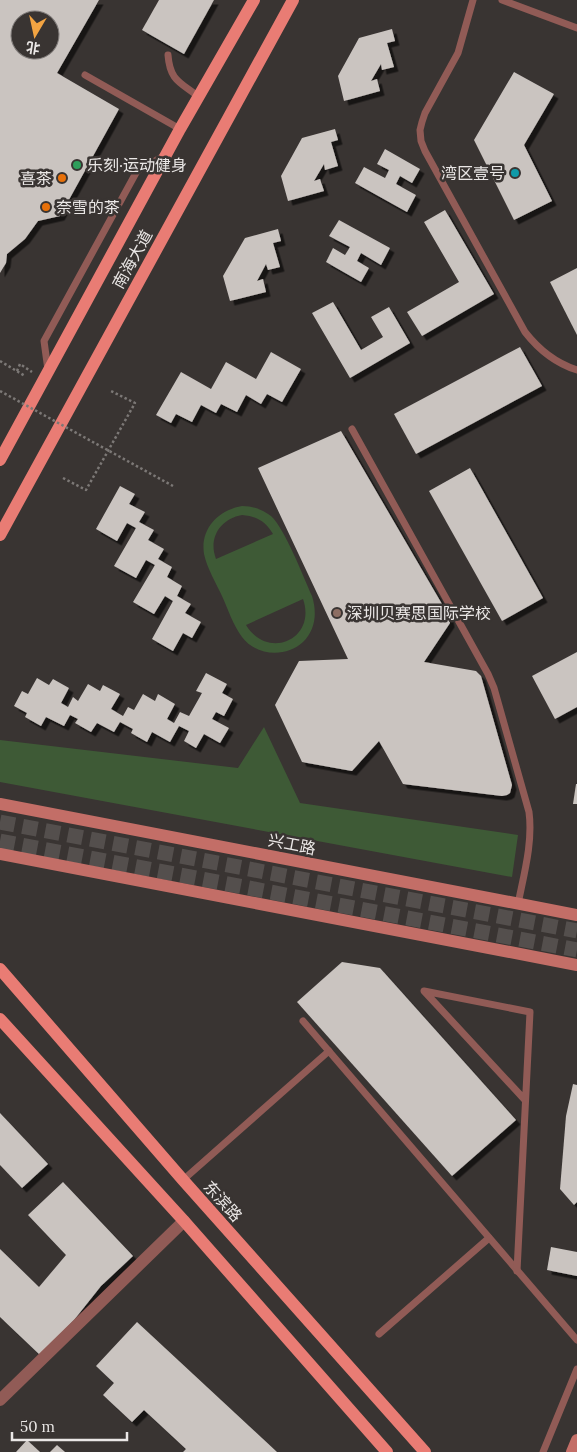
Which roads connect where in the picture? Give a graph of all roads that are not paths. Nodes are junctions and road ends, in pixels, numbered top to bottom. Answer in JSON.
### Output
{"nodes":[{"id":1,"x":254,"y":0,"type":"edge"},
{"id":2,"x":293,"y":0,"type":"edge"},
{"id":3,"x":473,"y":0,"type":"edge"},
{"id":4,"x":502,"y":0,"type":"edge"},
{"id":5,"x":577,"y":28,"type":"edge"},
{"id":6,"x":168,"y":55,"type":"dead end"},
{"id":7,"x":85,"y":74,"type":"dead end"},
{"id":8,"x":199,"y":97,"type":"junction"},
{"id":9,"x":180,"y":129,"type":"junction"},
{"id":10,"x":167,"y":155,"type":"junction"},
{"id":11,"x":577,"y":370,"type":"edge"},
{"id":12,"x":48,"y":373,"type":"junction"},
{"id":13,"x":352,"y":429,"type":"dead end"},
{"id":14,"x":0,"y":460,"type":"edge"},
{"id":15,"x":0,"y":535,"type":"edge"},
{"id":16,"x":0,"y":804,"type":"edge"},
{"id":17,"x":0,"y":854,"type":"edge"},
{"id":18,"x":518,"y":904,"type":"junction"},
{"id":19,"x":577,"y":915,"type":"edge"},
{"id":20,"x":577,"y":965,"type":"edge"},
{"id":21,"x":0,"y":969,"type":"edge"},
{"id":22,"x":0,"y":1019,"type":"edge"},
{"id":23,"x":303,"y":1021,"type":"dead end"},
{"id":24,"x":328,"y":1051,"type":"junction"},
{"id":25,"x":525,"y":1100,"type":"junction"},
{"id":26,"x":183,"y":1180,"type":"junction"},
{"id":27,"x":184,"y":1221,"type":"junction"},
{"id":28,"x":489,"y":1238,"type":"junction"},
{"id":29,"x":517,"y":1271,"type":"junction"},
{"id":30,"x":379,"y":1334,"type":"dead end"},
{"id":31,"x":577,"y":1340,"type":"edge"},
{"id":32,"x":577,"y":1369,"type":"edge"},
{"id":33,"x":0,"y":1400,"type":"edge"},
{"id":34,"x":577,"y":1440,"type":"edge"},
{"id":35,"x":387,"y":1452,"type":"edge"},
{"id":36,"x":425,"y":1452,"type":"edge"},
{"id":37,"x":543,"y":1452,"type":"edge"},
{"id":38,"x":572,"y":1452,"type":"edge"}],
"edges":[{"from":1,"to":8,"type":"main road","name":"南海大道"},
{"from":2,"to":15,"type":"main road","name":"南海大道"},
{"from":3,"to":11,"type":"lane"},
{"from":4,"to":5,"type":"lane"},
{"from":6,"to":8,"type":"lane"},
{"from":7,"to":9,"type":"lane"},
{"from":8,"to":9,"type":"main road","name":"南海大道"},
{"from":9,"to":10,"type":"main road","name":"南海大道"},
{"from":10,"to":12,"type":"main road","name":"南海大道"},
{"from":10,"to":12,"type":"lane"},
{"from":12,"to":14,"type":"main road","name":"南海大道"},
{"from":13,"to":18,"type":"lane"},
{"from":16,"to":18,"type":"street","name":"兴工路"},
{"from":17,"to":20,"type":"street"},
{"from":18,"to":19,"type":"street","name":"兴工路"},
{"from":21,"to":26,"type":"main road","name":"东滨路"},
{"from":22,"to":27,"type":"main road"},
{"from":23,"to":24,"type":"lane"},
{"from":24,"to":26,"type":"lane"},
{"from":24,"to":28,"type":"lane"},
{"from":25,"to":25,"type":"lane"},
{"from":25,"to":29,"type":"lane"},
{"from":26,"to":36,"type":"main road","name":"东滨路"},
{"from":27,"to":33,"type":"street"},
{"from":27,"to":35,"type":"main road"},
{"from":28,"to":29,"type":"lane"},
{"from":28,"to":30,"type":"lane"},
{"from":29,"to":31,"type":"lane"},
{"from":32,"to":37,"type":"lane"},
{"from":34,"to":38,"type":"street"}]}
